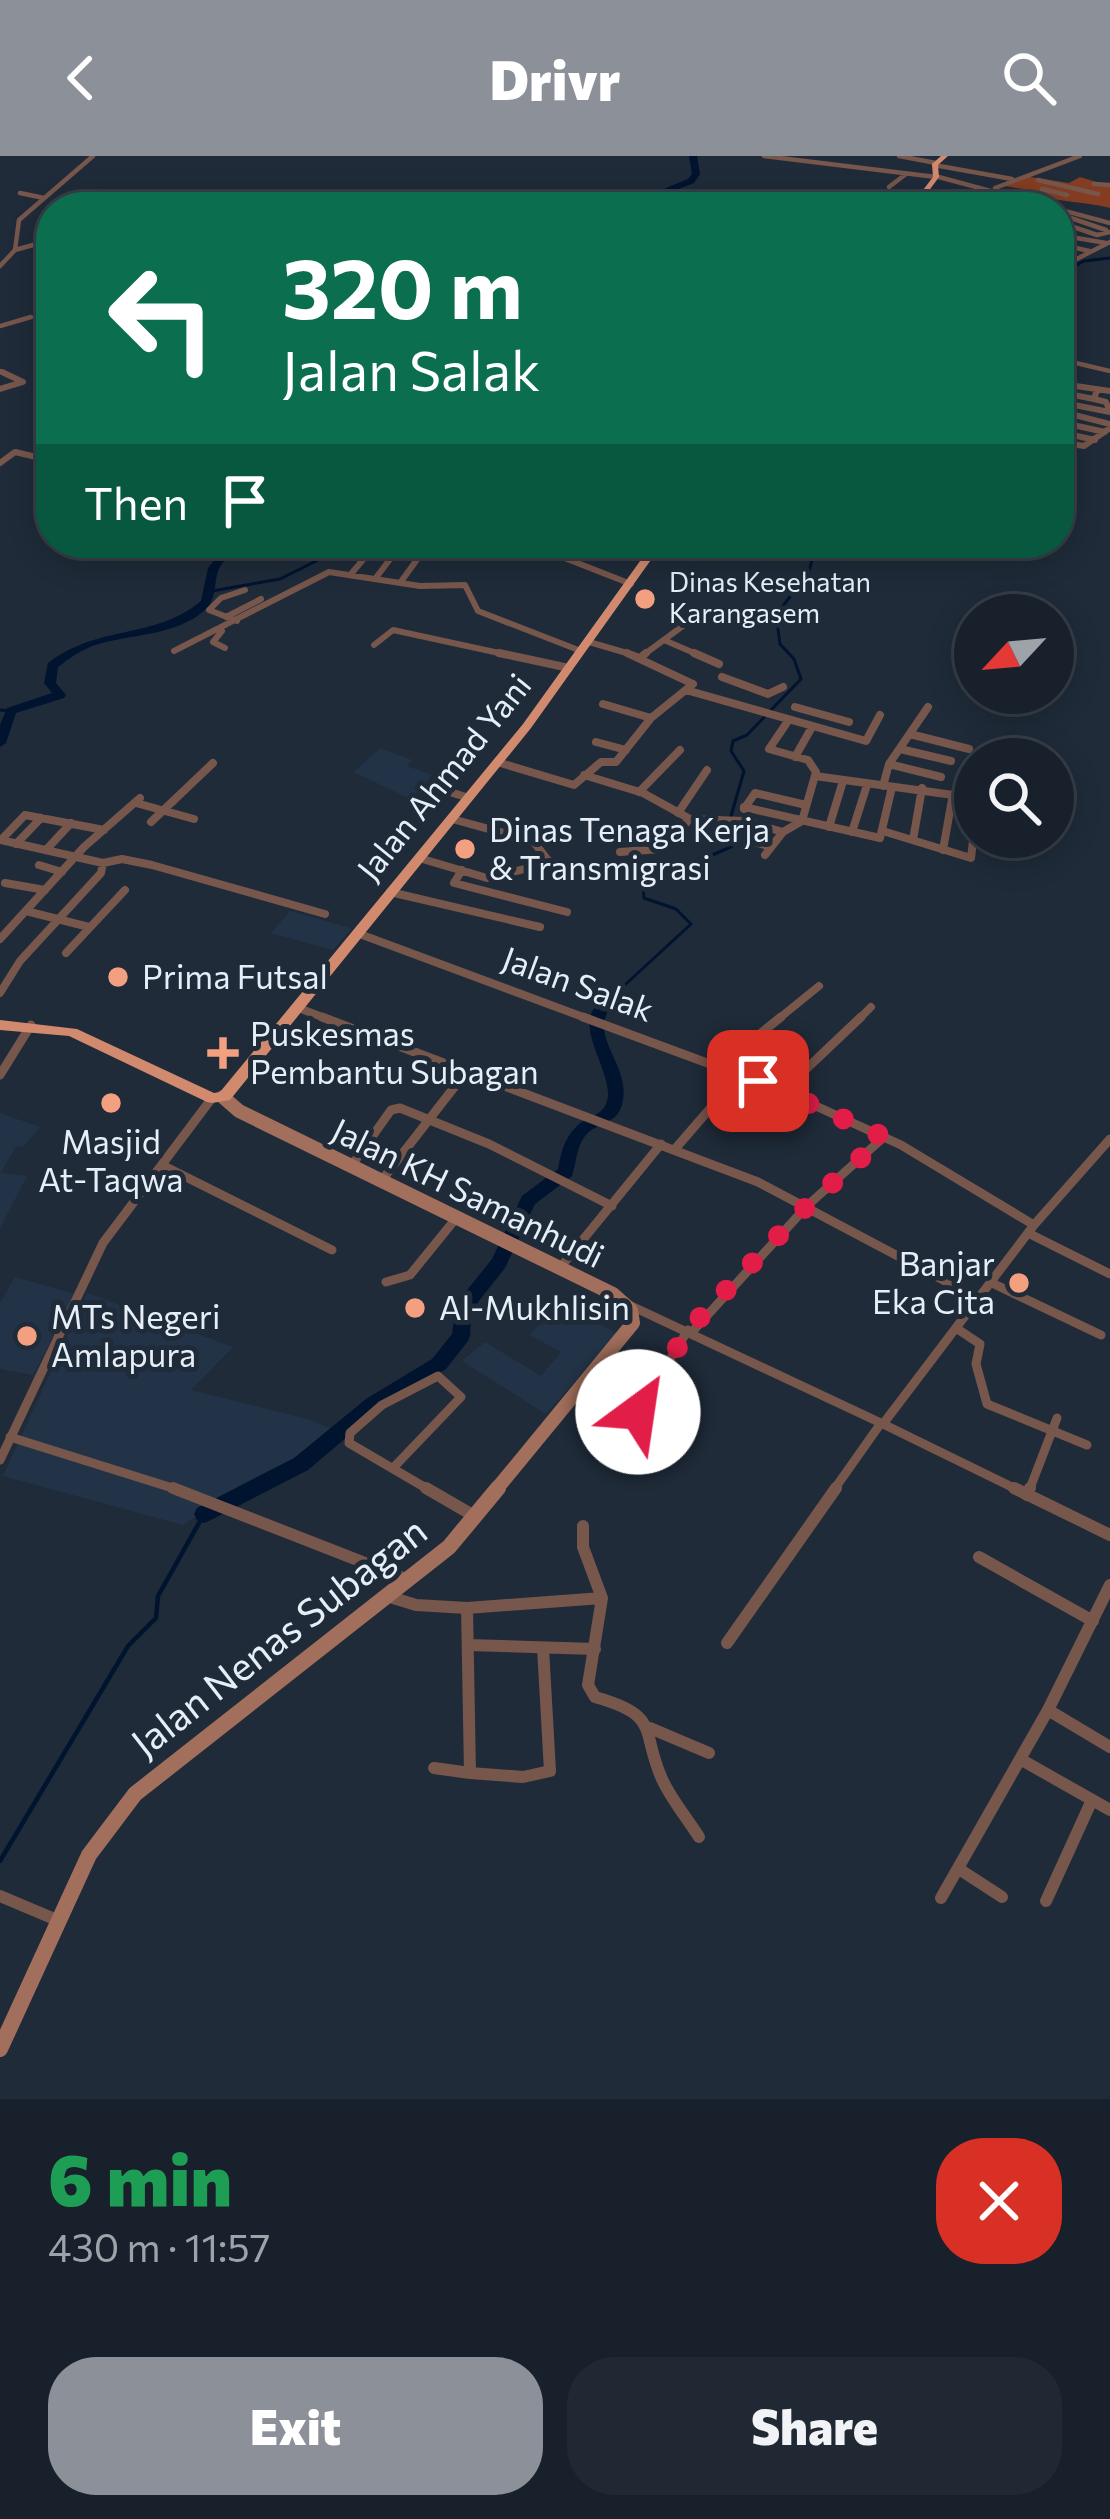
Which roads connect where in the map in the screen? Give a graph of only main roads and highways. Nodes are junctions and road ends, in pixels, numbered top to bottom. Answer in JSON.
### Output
{"nodes":[{"id":1,"x":945,"y":156,"type":"edge"},
{"id":2,"x":924,"y":192,"type":"edge"},
{"id":3,"x":648,"y":558,"type":"edge"},
{"id":4,"x":0,"y":1025,"type":"edge"},
{"id":5,"x":216,"y":1091,"type":"junction"},
{"id":6,"x":626,"y":1304,"type":"joint"},
{"id":7,"x":0,"y":2049,"type":"edge"}],
"edges":[{"from":1,"to":2,"type":"highway"},
{"from":3,"to":5,"type":"highway","name":"Jalan Ahmad Yani"},
{"from":4,"to":5,"type":"highway"},
{"from":5,"to":6,"type":"main road","name":"Jalan KH Samanhudi"},
{"from":6,"to":7,"type":"main road","name":"Jalan Nenas Subagan"}]}
